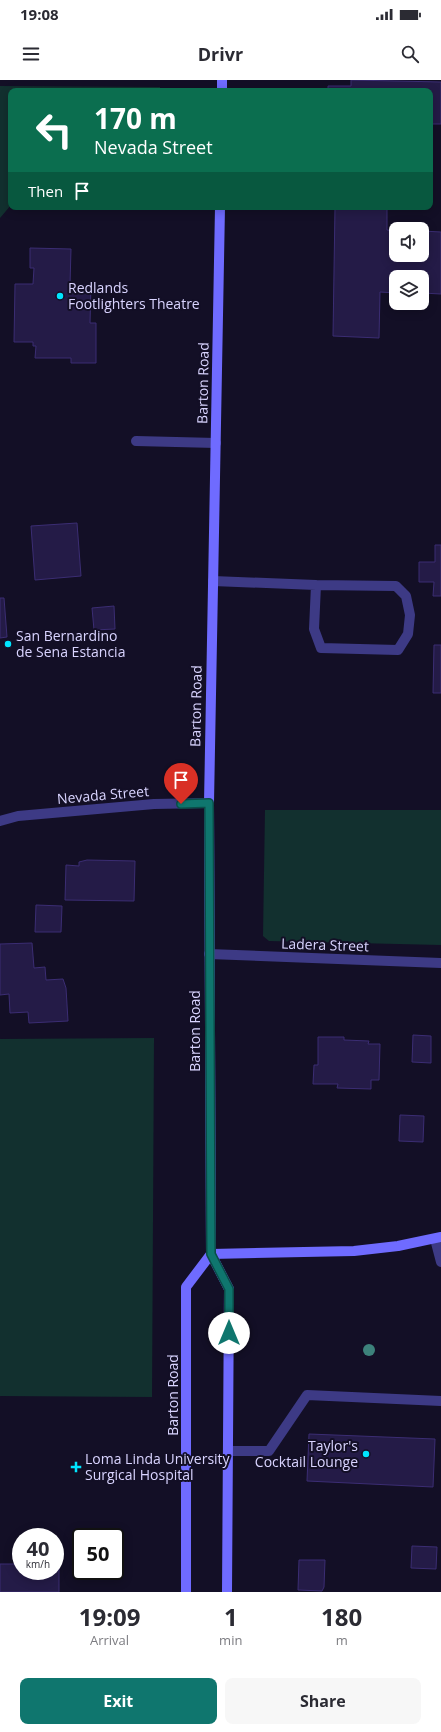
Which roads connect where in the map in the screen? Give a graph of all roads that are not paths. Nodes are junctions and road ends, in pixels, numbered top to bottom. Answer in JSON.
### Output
{"nodes":[{"id":1,"x":220,"y":210,"type":"edge"},
{"id":2,"x":136,"y":441,"type":"dead end"},
{"id":3,"x":216,"y":443,"type":"junction"},
{"id":4,"x":213,"y":581,"type":"junction"},
{"id":5,"x":316,"y":586,"type":"junction"},
{"id":6,"x":209,"y":803,"type":"junction"},
{"id":7,"x":0,"y":821,"type":"edge"},
{"id":8,"x":209,"y":954,"type":"junction"},
{"id":9,"x":441,"y":963,"type":"edge"},
{"id":10,"x":438,"y":1238,"type":"edge"},
{"id":11,"x":211,"y":1254,"type":"junction"},
{"id":12,"x":441,"y":1262,"type":"edge"},
{"id":13,"x":441,"y":1401,"type":"edge"},
{"id":14,"x":228,"y":1451,"type":"junction"},
{"id":15,"x":186,"y":1592,"type":"edge"},
{"id":16,"x":226,"y":1592,"type":"edge"}],
"edges":[{"from":1,"to":3,"type":"main road","name":"Barton Road"},
{"from":2,"to":3,"type":"street"},
{"from":3,"to":4,"type":"main road","name":"Barton Road"},
{"from":4,"to":5,"type":"street"},
{"from":4,"to":6,"type":"main road","name":"Barton Road"},
{"from":5,"to":5,"type":"street"},
{"from":6,"to":7,"type":"street","name":"Nevada Street"},
{"from":6,"to":8,"type":"main road","name":"Barton Road"},
{"from":8,"to":9,"type":"street","name":"Ladera Street"},
{"from":8,"to":11,"type":"main road","name":"Barton Road"},
{"from":10,"to":11,"type":"main road"},
{"from":10,"to":12,"type":"street"},
{"from":11,"to":14,"type":"main road","name":"Barton Road"},
{"from":11,"to":15,"type":"main road","name":"Barton Road"},
{"from":13,"to":14,"type":"street"},
{"from":14,"to":16,"type":"main road","name":"Barton Road"}]}
